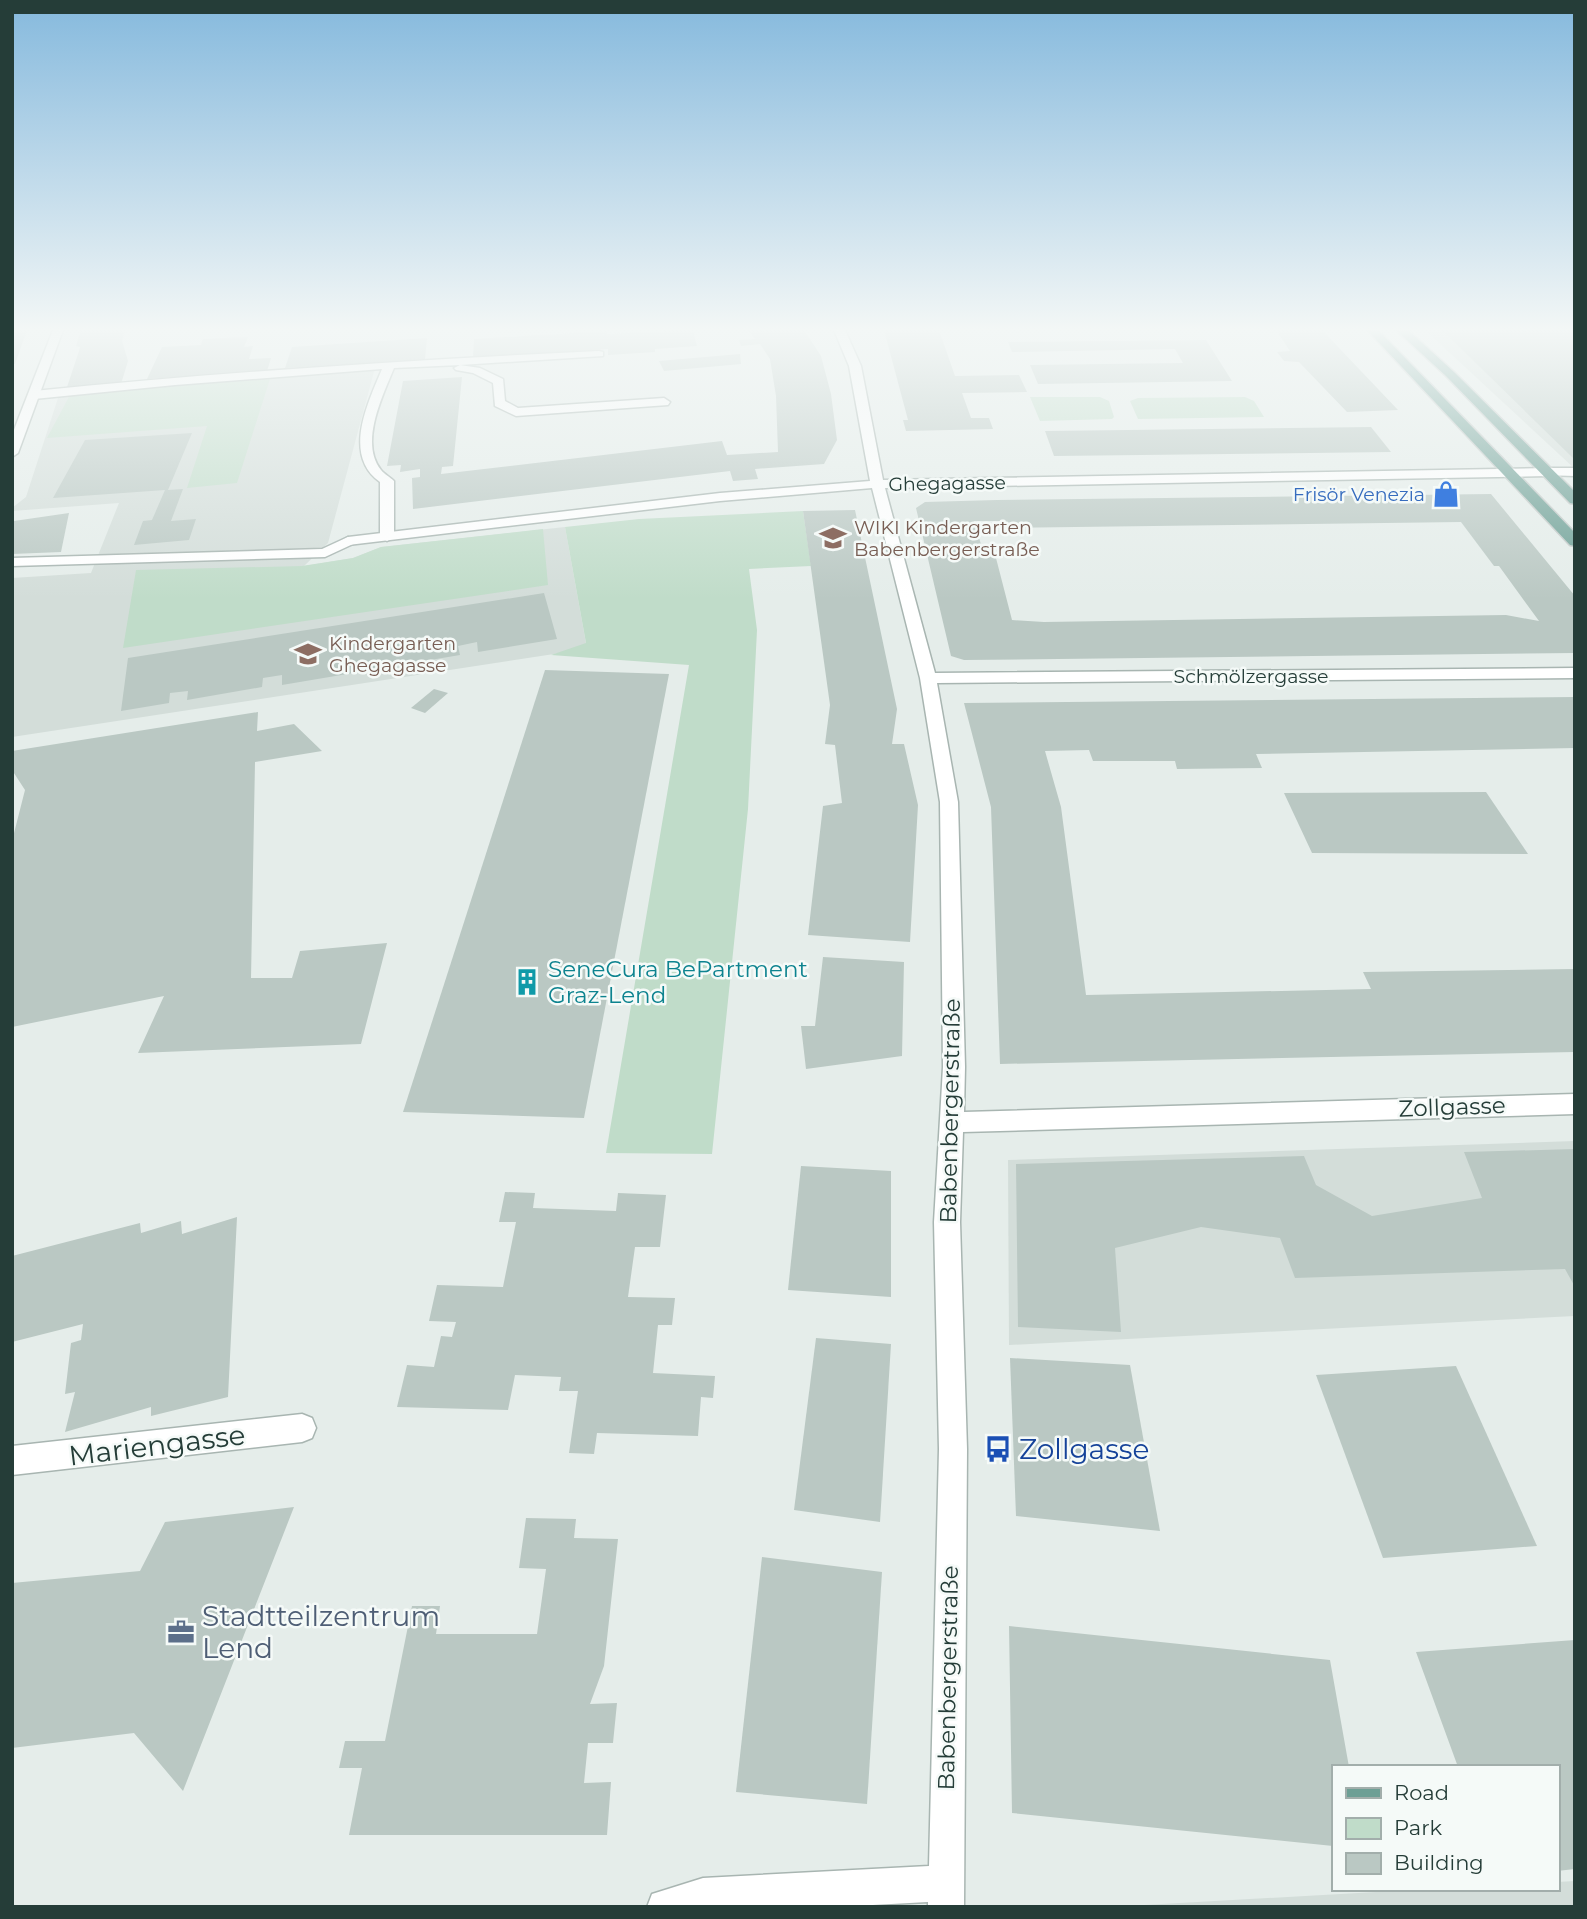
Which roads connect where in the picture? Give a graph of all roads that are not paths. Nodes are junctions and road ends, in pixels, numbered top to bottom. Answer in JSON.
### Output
{"nodes":[{"id":1,"x":25,"y":420,"type":"edge"},
{"id":2,"x":370,"y":420,"type":"edge"},
{"id":3,"x":865,"y":420,"type":"edge"},
{"id":4,"x":1459,"y":420,"type":"edge"},
{"id":5,"x":1496,"y":420,"type":"edge"},
{"id":6,"x":12,"y":453,"type":"edge"},
{"id":7,"x":1511,"y":472,"type":"junction"},
{"id":8,"x":1548,"y":472,"type":"junction"},
{"id":9,"x":1575,"y":472,"type":"edge"},
{"id":10,"x":877,"y":484,"type":"junction"},
{"id":11,"x":1575,"y":500,"type":"edge"},
{"id":12,"x":387,"y":537,"type":"junction"},
{"id":13,"x":1575,"y":542,"type":"edge"},
{"id":14,"x":12,"y":562,"type":"edge"},
{"id":15,"x":1575,"y":673,"type":"edge"},
{"id":16,"x":928,"y":678,"type":"junction"},
{"id":17,"x":1575,"y":1104,"type":"edge"},
{"id":18,"x":951,"y":1122,"type":"junction"},
{"id":19,"x":302,"y":1428,"type":"dead end"},
{"id":20,"x":12,"y":1461,"type":"edge"},
{"id":21,"x":945,"y":1895,"type":"edge"},
{"id":22,"x":665,"y":1907,"type":"edge"}],
"edges":[{"from":1,"to":6,"type":"street"},
{"from":2,"to":12,"type":"street"},
{"from":3,"to":10,"type":"street","name":"Babenbergerstraße"},
{"from":4,"to":7,"type":"main road"},
{"from":5,"to":8,"type":"main road"},
{"from":7,"to":8,"type":"street","name":"Ghegagasse"},
{"from":7,"to":10,"type":"street","name":"Ghegagasse"},
{"from":7,"to":13,"type":"main road"},
{"from":8,"to":9,"type":"street","name":"Ghegagasse"},
{"from":8,"to":11,"type":"main road"},
{"from":10,"to":12,"type":"street","name":"Ghegagasse"},
{"from":10,"to":16,"type":"street","name":"Babenbergerstraße"},
{"from":12,"to":14,"type":"street","name":"Ghegagasse"},
{"from":15,"to":16,"type":"street","name":"Schmölzergasse"},
{"from":16,"to":18,"type":"street","name":"Babenbergerstraße"},
{"from":17,"to":18,"type":"street","name":"Zollgasse"},
{"from":18,"to":21,"type":"street","name":"Babenbergerstraße"},
{"from":19,"to":20,"type":"street","name":"Mariengasse"},
{"from":21,"to":22,"type":"street"}]}
